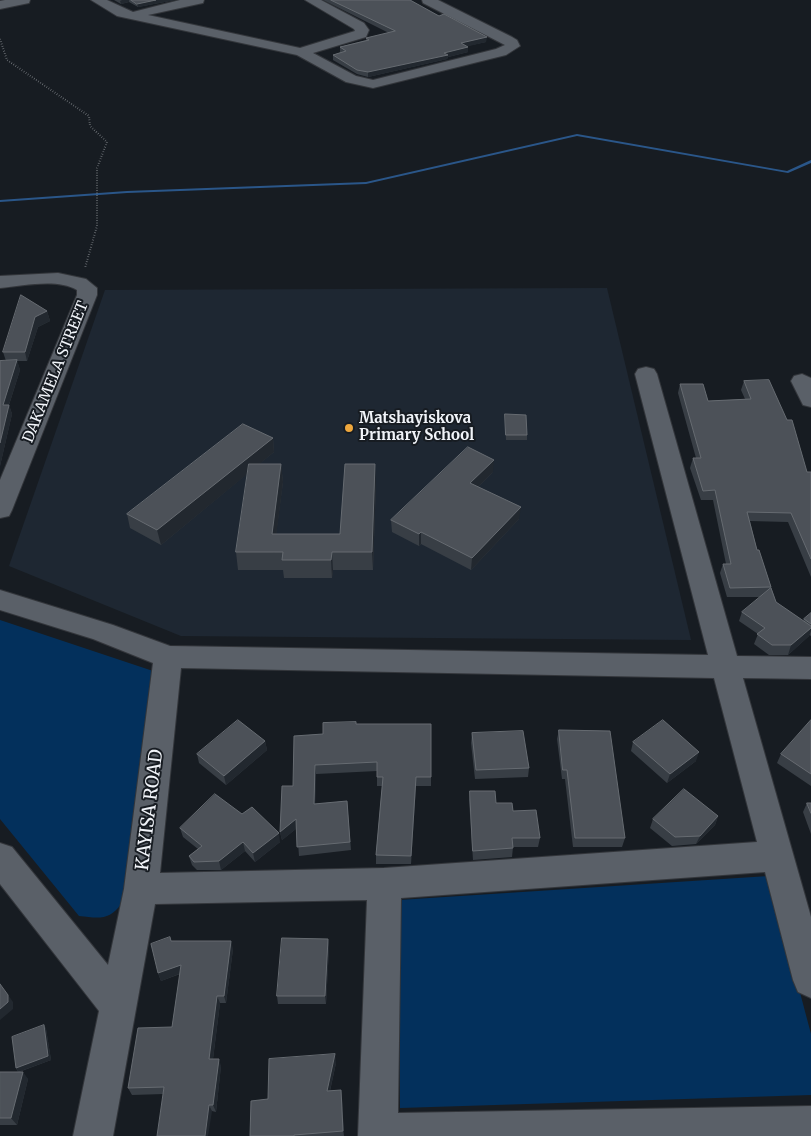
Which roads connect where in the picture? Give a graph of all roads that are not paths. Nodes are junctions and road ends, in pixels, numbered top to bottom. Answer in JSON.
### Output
{"nodes":[{"id":1,"x":24,"y":0,"type":"edge"},
{"id":2,"x":97,"y":0,"type":"edge"},
{"id":3,"x":198,"y":0,"type":"edge"},
{"id":4,"x":311,"y":0,"type":"edge"},
{"id":5,"x":428,"y":0,"type":"edge"},
{"id":6,"x":0,"y":5,"type":"edge"},
{"id":7,"x":131,"y":14,"type":"junction"},
{"id":8,"x":301,"y":52,"type":"junction"},
{"id":9,"x":0,"y":282,"type":"edge"},
{"id":10,"x":646,"y":374,"type":"dead end"},
{"id":11,"x":0,"y":510,"type":"edge"},
{"id":12,"x":0,"y":600,"type":"edge"},
{"id":13,"x":168,"y":657,"type":"junction"},
{"id":14,"x":726,"y":668,"type":"junction"},
{"id":15,"x":811,"y":668,"type":"edge"},
{"id":16,"x":776,"y":856,"type":"junction"},
{"id":17,"x":0,"y":858,"type":"edge"},
{"id":18,"x":384,"y":884,"type":"junction"},
{"id":19,"x":141,"y":889,"type":"junction"},
{"id":20,"x":811,"y":980,"type":"edge"},
{"id":21,"x":119,"y":1007,"type":"junction"},
{"id":22,"x":811,"y":1126,"type":"edge"},
{"id":23,"x":378,"y":1134,"type":"edge"},
{"id":24,"x":93,"y":1136,"type":"edge"}],
"edges":[{"from":1,"to":6,"type":"street"},
{"from":2,"to":7,"type":"street"},
{"from":3,"to":7,"type":"street"},
{"from":4,"to":8,"type":"street"},
{"from":5,"to":8,"type":"street"},
{"from":7,"to":8,"type":"street"},
{"from":9,"to":11,"type":"street","name":"DAKAMELA STREET"},
{"from":10,"to":14,"type":"street"},
{"from":12,"to":13,"type":"street"},
{"from":13,"to":14,"type":"street"},
{"from":13,"to":19,"type":"street","name":"KAYISA ROAD"},
{"from":14,"to":15,"type":"street"},
{"from":14,"to":16,"type":"street"},
{"from":16,"to":18,"type":"street"},
{"from":16,"to":20,"type":"street"},
{"from":17,"to":21,"type":"street"},
{"from":18,"to":19,"type":"street"},
{"from":18,"to":23,"type":"street"},
{"from":19,"to":21,"type":"street","name":"KAYISA ROAD"},
{"from":21,"to":24,"type":"street","name":"KAYISA ROAD"},
{"from":22,"to":23,"type":"street"}]}
